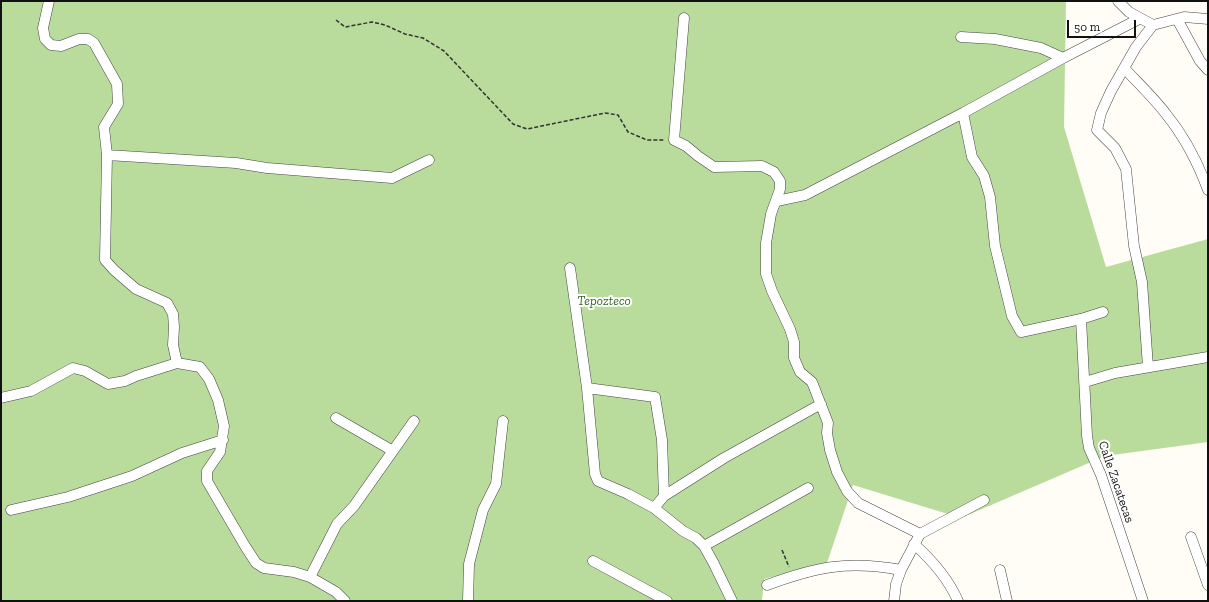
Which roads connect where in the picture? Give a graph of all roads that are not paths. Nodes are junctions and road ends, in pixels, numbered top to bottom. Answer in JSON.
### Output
{"nodes":[{"id":1,"x":49,"y":1,"type":"edge"},
{"id":2,"x":1118,"y":1,"type":"edge"},
{"id":3,"x":684,"y":18,"type":"dead end"},
{"id":4,"x":1139,"y":19,"type":"junction"},
{"id":5,"x":1177,"y":19,"type":"junction"},
{"id":6,"x":1208,"y":19,"type":"edge"},
{"id":7,"x":1153,"y":26,"type":"junction"},
{"id":8,"x":961,"y":37,"type":"dead end"},
{"id":9,"x":1063,"y":58,"type":"junction"},
{"id":10,"x":1124,"y":68,"type":"junction"},
{"id":11,"x":1208,"y":70,"type":"edge"},
{"id":12,"x":963,"y":113,"type":"junction"},
{"id":13,"x":107,"y":155,"type":"junction"},
{"id":14,"x":429,"y":160,"type":"dead end"},
{"id":15,"x":1208,"y":190,"type":"edge"},
{"id":16,"x":777,"y":201,"type":"junction"},
{"id":17,"x":570,"y":268,"type":"dead end"},
{"id":18,"x":1103,"y":312,"type":"dead end"},
{"id":19,"x":1081,"y":319,"type":"junction"},
{"id":20,"x":1208,"y":357,"type":"edge"},
{"id":21,"x":177,"y":363,"type":"junction"},
{"id":22,"x":1148,"y":367,"type":"junction"},
{"id":23,"x":1085,"y":382,"type":"junction"},
{"id":24,"x":587,"y":388,"type":"junction"},
{"id":25,"x":1,"y":398,"type":"edge"},
{"id":26,"x":821,"y":404,"type":"junction"},
{"id":27,"x":336,"y":418,"type":"dead end"},
{"id":28,"x":414,"y":421,"type":"dead end"},
{"id":29,"x":502,"y":422,"type":"dead end"},
{"id":30,"x":223,"y":440,"type":"junction"},
{"id":31,"x":393,"y":451,"type":"junction"},
{"id":32,"x":808,"y":488,"type":"dead end"},
{"id":33,"x":664,"y":496,"type":"junction"},
{"id":34,"x":984,"y":500,"type":"dead end"},
{"id":35,"x":654,"y":508,"type":"junction"},
{"id":36,"x":11,"y":510,"type":"dead end"},
{"id":37,"x":920,"y":534,"type":"junction"},
{"id":38,"x":1191,"y":537,"type":"dead end"},
{"id":39,"x":914,"y":544,"type":"junction"},
{"id":40,"x":704,"y":546,"type":"junction"},
{"id":41,"x":593,"y":562,"type":"dead end"},
{"id":42,"x":901,"y":570,"type":"junction"},
{"id":43,"x":1000,"y":570,"type":"dead end"},
{"id":44,"x":310,"y":577,"type":"junction"},
{"id":45,"x":767,"y":585,"type":"dead end"},
{"id":46,"x":1208,"y":585,"type":"edge"},
{"id":47,"x":345,"y":601,"type":"edge"},
{"id":48,"x":468,"y":601,"type":"edge"},
{"id":49,"x":667,"y":601,"type":"edge"},
{"id":50,"x":732,"y":601,"type":"edge"},
{"id":51,"x":894,"y":601,"type":"edge"},
{"id":52,"x":958,"y":601,"type":"edge"},
{"id":53,"x":1007,"y":601,"type":"edge"},
{"id":54,"x":1144,"y":601,"type":"edge"}],
"edges":[{"from":1,"to":13,"type":"street"},
{"from":2,"to":4,"type":"street"},
{"from":3,"to":16,"type":"street"},
{"from":4,"to":7,"type":"street"},
{"from":4,"to":9,"type":"street"},
{"from":5,"to":6,"type":"street"},
{"from":5,"to":7,"type":"street"},
{"from":5,"to":11,"type":"street"},
{"from":7,"to":10,"type":"street"},
{"from":8,"to":9,"type":"street"},
{"from":9,"to":12,"type":"street"},
{"from":10,"to":15,"type":"street"},
{"from":10,"to":22,"type":"street"},
{"from":12,"to":16,"type":"street"},
{"from":12,"to":19,"type":"street"},
{"from":13,"to":14,"type":"street"},
{"from":13,"to":21,"type":"street"},
{"from":16,"to":26,"type":"street"},
{"from":17,"to":24,"type":"street"},
{"from":18,"to":19,"type":"street"},
{"from":19,"to":23,"type":"street","name":"Calle Zacatecas"},
{"from":20,"to":22,"type":"street"},
{"from":21,"to":25,"type":"street"},
{"from":21,"to":30,"type":"street"},
{"from":22,"to":23,"type":"street"},
{"from":23,"to":54,"type":"street","name":"Calle Zacatecas"},
{"from":24,"to":33,"type":"street"},
{"from":24,"to":35,"type":"street"},
{"from":26,"to":33,"type":"street"},
{"from":26,"to":37,"type":"street"},
{"from":27,"to":31,"type":"street"},
{"from":28,"to":31,"type":"street"},
{"from":29,"to":48,"type":"street"},
{"from":30,"to":36,"type":"street"},
{"from":30,"to":44,"type":"street"},
{"from":31,"to":44,"type":"street"},
{"from":32,"to":40,"type":"street"},
{"from":33,"to":35,"type":"street"},
{"from":34,"to":37,"type":"street"},
{"from":35,"to":40,"type":"street"},
{"from":37,"to":39,"type":"street"},
{"from":38,"to":46,"type":"street"},
{"from":39,"to":42,"type":"street"},
{"from":39,"to":52,"type":"street"},
{"from":40,"to":50,"type":"street"},
{"from":41,"to":49,"type":"street"},
{"from":42,"to":45,"type":"street"},
{"from":42,"to":51,"type":"street"},
{"from":43,"to":53,"type":"street"},
{"from":44,"to":47,"type":"street"}]}
